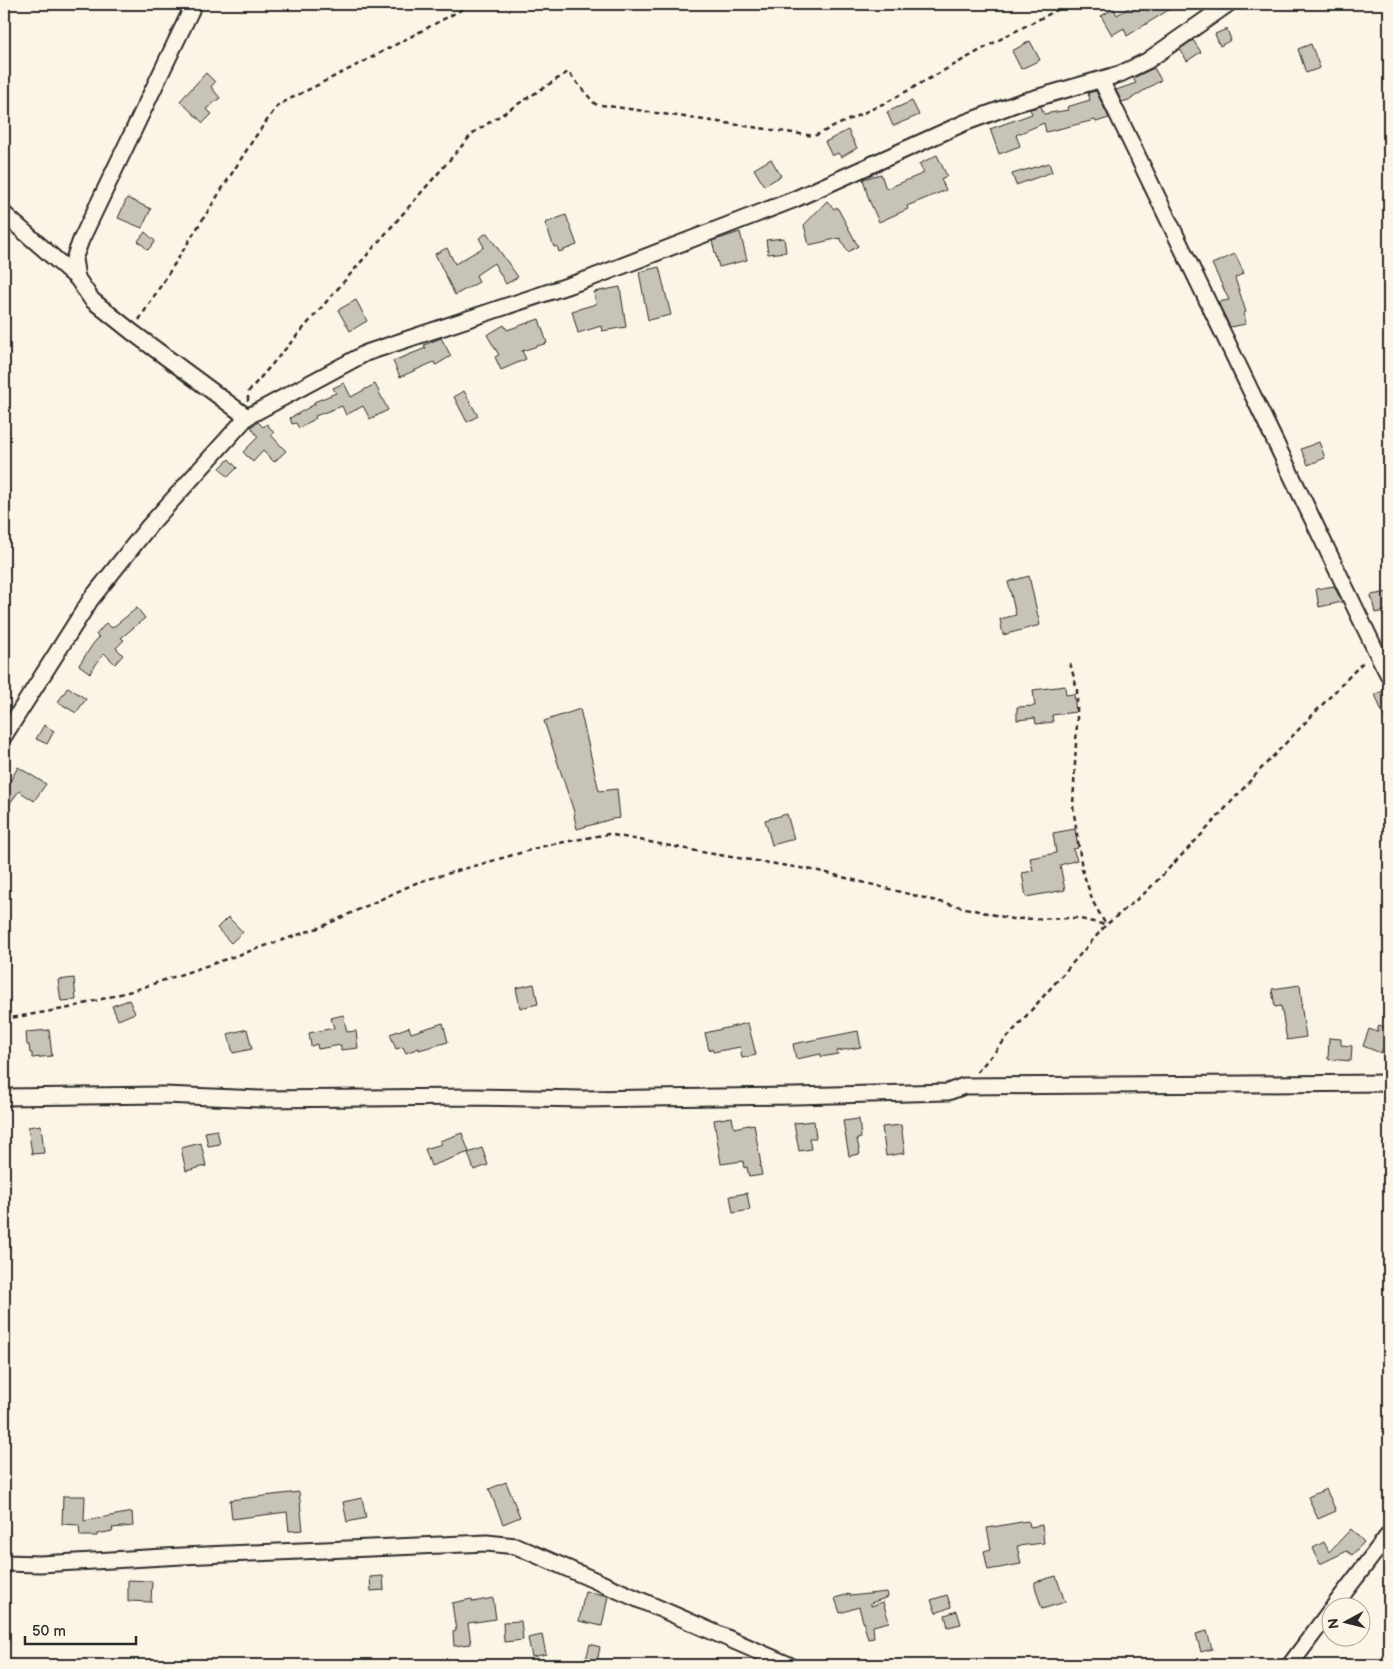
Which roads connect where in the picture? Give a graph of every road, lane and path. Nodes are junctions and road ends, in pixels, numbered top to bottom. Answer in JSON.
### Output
{"nodes":[{"id":1,"x":194,"y":4,"type":"edge"},
{"id":2,"x":472,"y":4,"type":"edge"},
{"id":3,"x":1069,"y":4,"type":"edge"},
{"id":4,"x":1228,"y":4,"type":"edge"},
{"id":5,"x":1101,"y":80,"type":"junction"},
{"id":6,"x":4,"y":214,"type":"edge"},
{"id":7,"x":77,"y":278,"type":"junction"},
{"id":8,"x":132,"y":332,"type":"junction"},
{"id":9,"x":247,"y":417,"type":"junction"},
{"id":10,"x":1375,"y":650,"type":"junction"},
{"id":11,"x":1070,"y":663,"type":"dead end"},
{"id":12,"x":1389,"y":676,"type":"edge"},
{"id":13,"x":4,"y":736,"type":"edge"},
{"id":14,"x":1106,"y":925,"type":"junction"},
{"id":15,"x":4,"y":1019,"type":"edge"},
{"id":16,"x":1389,"y":1083,"type":"edge"},
{"id":17,"x":964,"y":1086,"type":"junction"},
{"id":18,"x":4,"y":1097,"type":"edge"},
{"id":19,"x":1389,"y":1534,"type":"edge"},
{"id":20,"x":4,"y":1563,"type":"edge"},
{"id":21,"x":1342,"y":1596,"type":"edge"},
{"id":22,"x":1320,"y":1624,"type":"edge"},
{"id":23,"x":789,"y":1665,"type":"edge"},
{"id":24,"x":1290,"y":1665,"type":"edge"}],
"edges":[{"from":1,"to":7,"type":"street"},
{"from":2,"to":8,"type":"path"},
{"from":3,"to":9,"type":"path"},
{"from":4,"to":5,"type":"street"},
{"from":5,"to":9,"type":"street"},
{"from":5,"to":10,"type":"street"},
{"from":6,"to":7,"type":"street"},
{"from":7,"to":8,"type":"street"},
{"from":8,"to":9,"type":"street"},
{"from":9,"to":13,"type":"street"},
{"from":10,"to":12,"type":"street"},
{"from":10,"to":14,"type":"path"},
{"from":11,"to":14,"type":"path"},
{"from":14,"to":15,"type":"path"},
{"from":14,"to":17,"type":"path"},
{"from":16,"to":17,"type":"street"},
{"from":17,"to":18,"type":"street"},
{"from":19,"to":21,"type":"street"},
{"from":20,"to":23,"type":"street"},
{"from":22,"to":24,"type":"street"}]}
